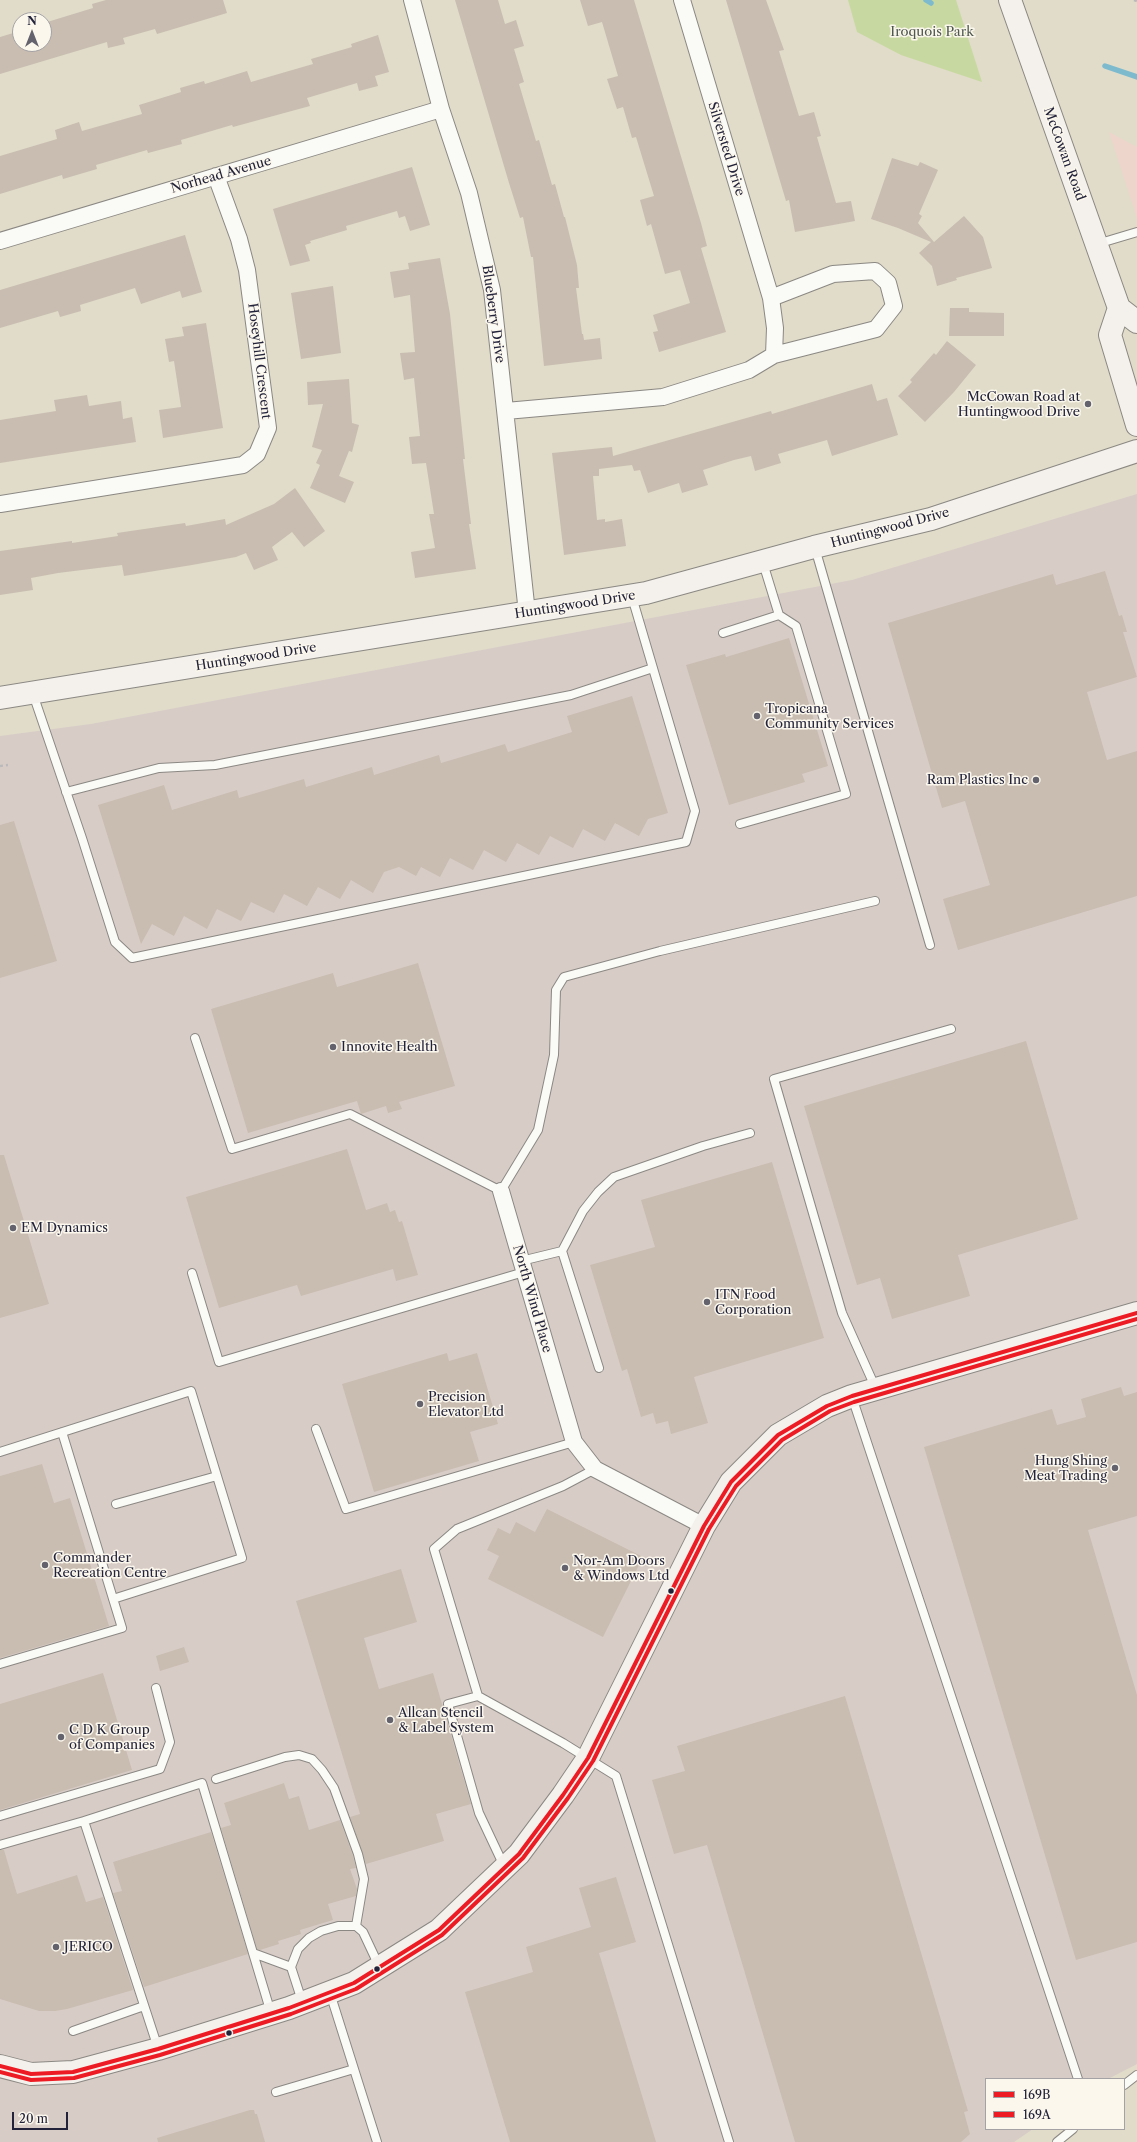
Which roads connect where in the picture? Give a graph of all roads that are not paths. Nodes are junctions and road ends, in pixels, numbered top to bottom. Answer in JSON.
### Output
{"nodes":[{"id":1,"x":412,"y":0,"type":"edge"},
{"id":2,"x":682,"y":0,"type":"edge"},
{"id":3,"x":1010,"y":0,"type":"edge"},
{"id":4,"x":441,"y":110,"type":"junction"},
{"id":5,"x":216,"y":176,"type":"junction"},
{"id":6,"x":1137,"y":232,"type":"edge"},
{"id":7,"x":0,"y":241,"type":"edge"},
{"id":8,"x":1096,"y":244,"type":"junction"},
{"id":9,"x":771,"y":298,"type":"junction"},
{"id":10,"x":1119,"y":308,"type":"junction"},
{"id":11,"x":1137,"y":322,"type":"edge"},
{"id":12,"x":774,"y":355,"type":"junction"},
{"id":13,"x":506,"y":411,"type":"junction"},
{"id":14,"x":1137,"y":425,"type":"edge"},
{"id":15,"x":1137,"y":451,"type":"edge"},
{"id":16,"x":0,"y":504,"type":"edge"},
{"id":17,"x":814,"y":547,"type":"junction"},
{"id":18,"x":762,"y":562,"type":"junction"},
{"id":19,"x":632,"y":596,"type":"junction"},
{"id":20,"x":526,"y":613,"type":"junction"},
{"id":21,"x":779,"y":615,"type":"junction"},
{"id":22,"x":723,"y":633,"type":"dead end"},
{"id":23,"x":653,"y":668,"type":"junction"},
{"id":24,"x":32,"y":693,"type":"junction"},
{"id":25,"x":0,"y":698,"type":"edge"},
{"id":26,"x":66,"y":792,"type":"junction"},
{"id":27,"x":740,"y":824,"type":"dead end"},
{"id":28,"x":875,"y":901,"type":"dead end"},
{"id":29,"x":930,"y":945,"type":"dead end"},
{"id":30,"x":951,"y":1029,"type":"dead end"},
{"id":31,"x":195,"y":1038,"type":"dead end"},
{"id":32,"x":750,"y":1133,"type":"dead end"},
{"id":33,"x":500,"y":1191,"type":"junction"},
{"id":34,"x":562,"y":1251,"type":"junction"},
{"id":35,"x":523,"y":1266,"type":"junction"},
{"id":36,"x":192,"y":1273,"type":"dead end"},
{"id":37,"x":1137,"y":1313,"type":"edge"},
{"id":38,"x":599,"y":1368,"type":"dead end"},
{"id":39,"x":877,"y":1390,"type":"junction"},
{"id":40,"x":852,"y":1396,"type":"junction"},
{"id":41,"x":316,"y":1429,"type":"dead end"},
{"id":42,"x":62,"y":1432,"type":"junction"},
{"id":43,"x":574,"y":1442,"type":"junction"},
{"id":44,"x":0,"y":1452,"type":"edge"},
{"id":45,"x":595,"y":1468,"type":"junction"},
{"id":46,"x":217,"y":1476,"type":"junction"},
{"id":47,"x":116,"y":1504,"type":"dead end"},
{"id":48,"x":704,"y":1526,"type":"junction"},
{"id":49,"x":113,"y":1599,"type":"junction"},
{"id":50,"x":0,"y":1664,"type":"edge"},
{"id":51,"x":156,"y":1688,"type":"dead end"},
{"id":52,"x":478,"y":1696,"type":"junction"},
{"id":53,"x":588,"y":1758,"type":"junction"},
{"id":54,"x":216,"y":1779,"type":"dead end"},
{"id":55,"x":0,"y":1816,"type":"edge"},
{"id":56,"x":84,"y":1821,"type":"junction"},
{"id":57,"x":0,"y":1845,"type":"edge"},
{"id":58,"x":505,"y":1869,"type":"junction"},
{"id":59,"x":356,"y":1926,"type":"junction"},
{"id":60,"x":253,"y":1953,"type":"junction"},
{"id":61,"x":291,"y":1967,"type":"junction"},
{"id":62,"x":380,"y":1967,"type":"junction"},
{"id":63,"x":330,"y":1992,"type":"junction"},
{"id":64,"x":302,"y":2003,"type":"junction"},
{"id":65,"x":144,"y":2006,"type":"junction"},
{"id":66,"x":271,"y":2013,"type":"junction"},
{"id":67,"x":73,"y":2031,"type":"dead end"},
{"id":68,"x":158,"y":2049,"type":"junction"},
{"id":69,"x":0,"y":2066,"type":"edge"},
{"id":70,"x":354,"y":2069,"type":"junction"},
{"id":71,"x":1137,"y":2075,"type":"edge"},
{"id":72,"x":1078,"y":2078,"type":"edge"},
{"id":73,"x":1125,"y":2084,"type":"edge"},
{"id":74,"x":276,"y":2092,"type":"dead end"},
{"id":75,"x":1072,"y":2130,"type":"edge"},
{"id":76,"x":377,"y":2142,"type":"edge"},
{"id":77,"x":729,"y":2142,"type":"edge"},
{"id":78,"x":1057,"y":2142,"type":"edge"}],
"edges":[{"from":1,"to":4,"type":"street","name":"Blueberry Drive"},
{"from":2,"to":9,"type":"street","name":"Silversted Drive"},
{"from":3,"to":8,"type":"street","name":"McCowan Road"},
{"from":4,"to":5,"type":"street","name":"Norhead Avenue"},
{"from":4,"to":13,"type":"street","name":"Blueberry Drive"},
{"from":5,"to":7,"type":"street","name":"Norhead Avenue"},
{"from":5,"to":16,"type":"street","name":"Hoseyhill Crescent"},
{"from":6,"to":8,"type":"lane"},
{"from":8,"to":10,"type":"street","name":"McCowan Road"},
{"from":9,"to":12,"type":"street","name":"Silversted Drive"},
{"from":9,"to":12,"type":"street"},
{"from":10,"to":11,"type":"street"},
{"from":10,"to":14,"type":"street"},
{"from":12,"to":13,"type":"street"},
{"from":13,"to":20,"type":"street","name":"Blueberry Drive"},
{"from":15,"to":17,"type":"street","name":"Huntingwood Drive"},
{"from":17,"to":18,"type":"street","name":"Huntingwood Drive"},
{"from":17,"to":29,"type":"lane"},
{"from":18,"to":19,"type":"street","name":"Huntingwood Drive"},
{"from":18,"to":21,"type":"lane"},
{"from":19,"to":20,"type":"street","name":"Huntingwood Drive"},
{"from":19,"to":23,"type":"lane"},
{"from":20,"to":24,"type":"street","name":"Huntingwood Drive"},
{"from":21,"to":22,"type":"lane"},
{"from":21,"to":27,"type":"lane"},
{"from":23,"to":26,"type":"lane"},
{"from":23,"to":26,"type":"lane"},
{"from":24,"to":25,"type":"street","name":"Huntingwood Drive"},
{"from":24,"to":26,"type":"lane"},
{"from":28,"to":33,"type":"lane"},
{"from":30,"to":39,"type":"lane"},
{"from":31,"to":33,"type":"lane"},
{"from":32,"to":34,"type":"lane"},
{"from":33,"to":35,"type":"street","name":"North Wind Place"},
{"from":34,"to":35,"type":"lane"},
{"from":34,"to":38,"type":"lane"},
{"from":35,"to":36,"type":"lane"},
{"from":35,"to":43,"type":"street","name":"North Wind Place"},
{"from":37,"to":39,"type":"street"},
{"from":39,"to":40,"type":"street"},
{"from":40,"to":48,"type":"street"},
{"from":40,"to":72,"type":"lane"},
{"from":41,"to":43,"type":"lane"},
{"from":42,"to":44,"type":"lane"},
{"from":42,"to":46,"type":"lane"},
{"from":42,"to":49,"type":"lane"},
{"from":43,"to":45,"type":"street","name":"North Wind Place"},
{"from":45,"to":48,"type":"street","name":"North Wind Place"},
{"from":45,"to":52,"type":"lane"},
{"from":46,"to":47,"type":"lane"},
{"from":46,"to":49,"type":"lane"},
{"from":48,"to":53,"type":"street"},
{"from":49,"to":50,"type":"lane"},
{"from":51,"to":55,"type":"lane"},
{"from":52,"to":53,"type":"lane"},
{"from":52,"to":58,"type":"lane"},
{"from":53,"to":58,"type":"street"},
{"from":53,"to":77,"type":"lane"},
{"from":54,"to":59,"type":"lane"},
{"from":56,"to":57,"type":"lane"},
{"from":56,"to":60,"type":"lane"},
{"from":56,"to":65,"type":"lane"},
{"from":58,"to":62,"type":"street"},
{"from":59,"to":61,"type":"lane"},
{"from":59,"to":62,"type":"lane"},
{"from":60,"to":61,"type":"lane"},
{"from":60,"to":66,"type":"lane"},
{"from":61,"to":64,"type":"lane"},
{"from":62,"to":63,"type":"street"},
{"from":63,"to":64,"type":"street"},
{"from":63,"to":70,"type":"lane"},
{"from":64,"to":66,"type":"street"},
{"from":65,"to":67,"type":"lane"},
{"from":65,"to":68,"type":"lane"},
{"from":66,"to":68,"type":"street"},
{"from":68,"to":69,"type":"street"},
{"from":70,"to":74,"type":"lane"},
{"from":70,"to":76,"type":"lane"},
{"from":71,"to":73,"type":"lane"},
{"from":75,"to":78,"type":"lane"}]}
